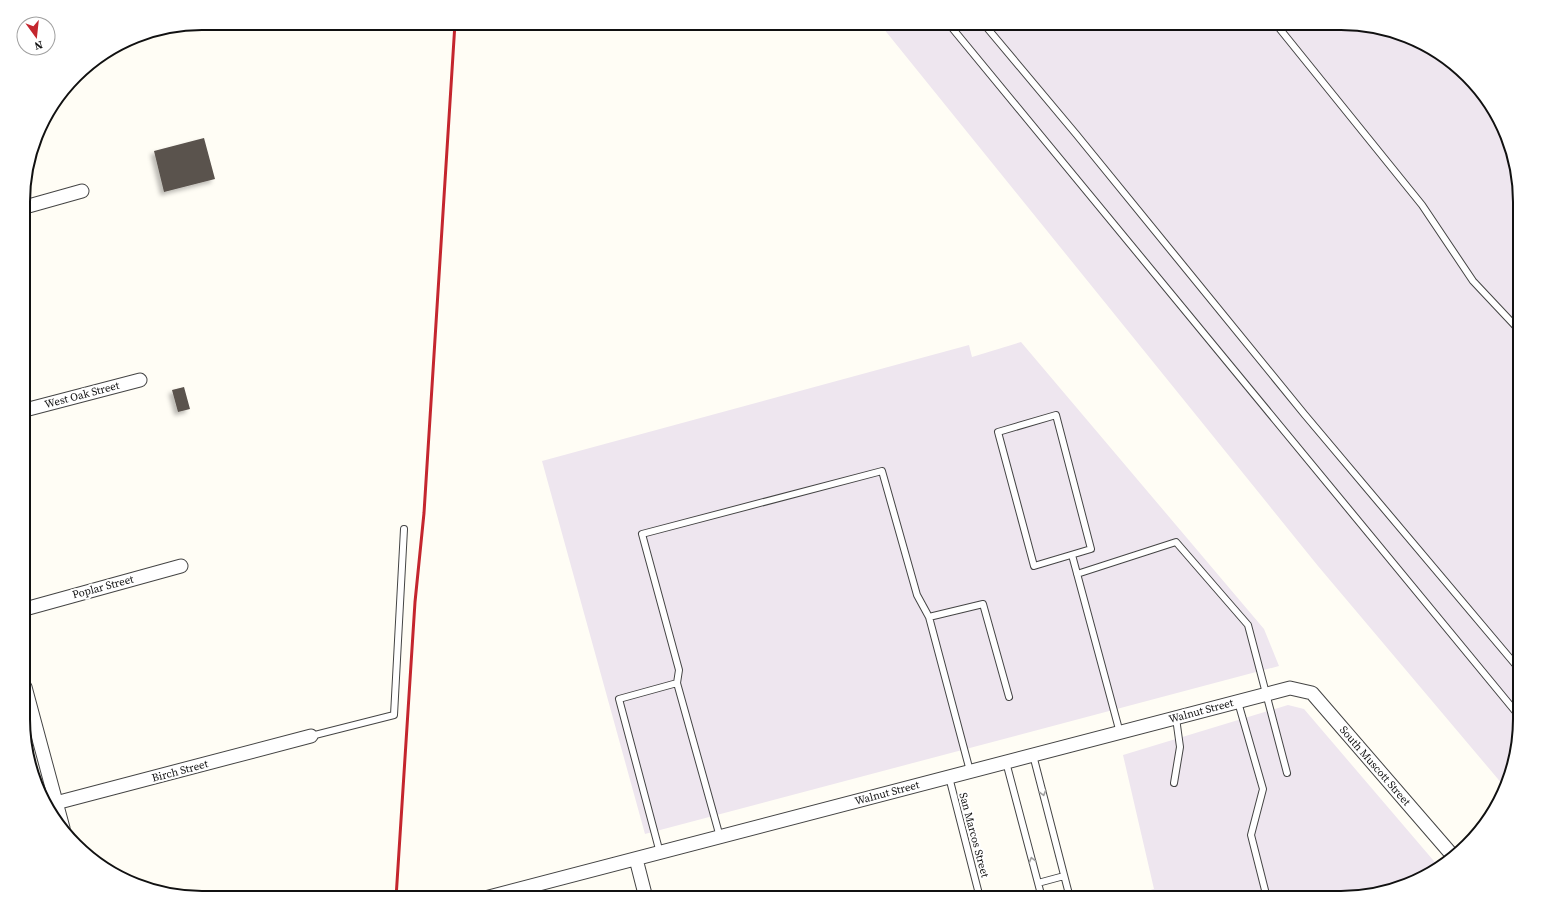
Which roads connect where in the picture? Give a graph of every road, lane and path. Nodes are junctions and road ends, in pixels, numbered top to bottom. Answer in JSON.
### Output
{"nodes":[{"id":1,"x":954,"y":30,"type":"edge"},
{"id":2,"x":989,"y":30,"type":"edge"},
{"id":3,"x":1281,"y":30,"type":"edge"},
{"id":4,"x":82,"y":191,"type":"dead end"},
{"id":5,"x":30,"y":205,"type":"edge"},
{"id":6,"x":1513,"y":324,"type":"edge"},
{"id":7,"x":140,"y":380,"type":"dead end"},
{"id":8,"x":30,"y":408,"type":"edge"},
{"id":9,"x":404,"y":529,"type":"dead end"},
{"id":10,"x":1072,"y":555,"type":"junction"},
{"id":11,"x":181,"y":566,"type":"dead end"},
{"id":12,"x":1077,"y":574,"type":"junction"},
{"id":13,"x":30,"y":607,"type":"edge"},
{"id":14,"x":929,"y":617,"type":"junction"},
{"id":15,"x":1513,"y":662,"type":"edge"},
{"id":16,"x":678,"y":683,"type":"junction"},
{"id":17,"x":1290,"y":688,"type":"joint"},
{"id":18,"x":1266,"y":694,"type":"junction"},
{"id":19,"x":1009,"y":697,"type":"dead end"},
{"id":20,"x":1238,"y":702,"type":"junction"},
{"id":21,"x":1513,"y":709,"type":"edge"},
{"id":22,"x":30,"y":711,"type":"edge"},
{"id":23,"x":1176,"y":718,"type":"junction"},
{"id":24,"x":1120,"y":733,"type":"junction"},
{"id":25,"x":311,"y":736,"type":"joint"},
{"id":26,"x":1033,"y":755,"type":"junction"},
{"id":27,"x":1006,"y":762,"type":"junction"},
{"id":28,"x":970,"y":772,"type":"junction"},
{"id":29,"x":1287,"y":773,"type":"dead end"},
{"id":30,"x":949,"y":777,"type":"junction"},
{"id":31,"x":1174,"y":783,"type":"dead end"},
{"id":32,"x":53,"y":804,"type":"edge"},
{"id":33,"x":720,"y":837,"type":"junction"},
{"id":34,"x":1449,"y":852,"type":"edge"},
{"id":35,"x":660,"y":853,"type":"junction"},
{"id":36,"x":636,"y":859,"type":"junction"},
{"id":37,"x":1064,"y":876,"type":"junction"},
{"id":38,"x":1038,"y":883,"type":"junction"},
{"id":39,"x":512,"y":891,"type":"edge"},
{"id":40,"x":644,"y":891,"type":"edge"},
{"id":41,"x":978,"y":891,"type":"edge"},
{"id":42,"x":1040,"y":891,"type":"edge"},
{"id":43,"x":1068,"y":891,"type":"edge"},
{"id":44,"x":1265,"y":891,"type":"edge"}],
"edges":[{"from":1,"to":21,"type":"lane"},
{"from":2,"to":15,"type":"lane"},
{"from":3,"to":6,"type":"lane"},
{"from":4,"to":5,"type":"street"},
{"from":7,"to":8,"type":"street","name":"West Oak Street"},
{"from":9,"to":25,"type":"lane"},
{"from":10,"to":10,"type":"lane"},
{"from":10,"to":12,"type":"lane"},
{"from":11,"to":13,"type":"street","name":"Poplar Street"},
{"from":12,"to":18,"type":"lane"},
{"from":12,"to":24,"type":"lane"},
{"from":14,"to":16,"type":"lane"},
{"from":14,"to":19,"type":"lane"},
{"from":14,"to":28,"type":"lane"},
{"from":16,"to":33,"type":"lane"},
{"from":16,"to":35,"type":"lane"},
{"from":17,"to":18,"type":"street","name":"Walnut Street"},
{"from":17,"to":34,"type":"street","name":"South Muscott Street"},
{"from":18,"to":20,"type":"street","name":"Walnut Street"},
{"from":18,"to":29,"type":"lane"},
{"from":20,"to":23,"type":"street","name":"Walnut Street"},
{"from":20,"to":44,"type":"lane"},
{"from":22,"to":32,"type":"street"},
{"from":23,"to":24,"type":"street","name":"Walnut Street"},
{"from":23,"to":31,"type":"lane"},
{"from":24,"to":26,"type":"street","name":"Walnut Street"},
{"from":25,"to":32,"type":"street","name":"Birch Street"},
{"from":26,"to":27,"type":"street","name":"Walnut Street"},
{"from":26,"to":37,"type":"lane","one_way":true},
{"from":27,"to":28,"type":"street","name":"Walnut Street"},
{"from":38,"to":27,"type":"lane","one_way":true},
{"from":28,"to":30,"type":"street","name":"Walnut Street"},
{"from":30,"to":33,"type":"street","name":"Walnut Street"},
{"from":30,"to":41,"type":"lane","name":"San Marcos Street"},
{"from":33,"to":35,"type":"street","name":"Walnut Street"},
{"from":35,"to":36,"type":"street","name":"Walnut Street"},
{"from":36,"to":39,"type":"street","name":"Walnut Street"},
{"from":36,"to":40,"type":"street"},
{"from":37,"to":38,"type":"lane"},
{"from":37,"to":43,"type":"lane"},
{"from":38,"to":42,"type":"lane"}]}
